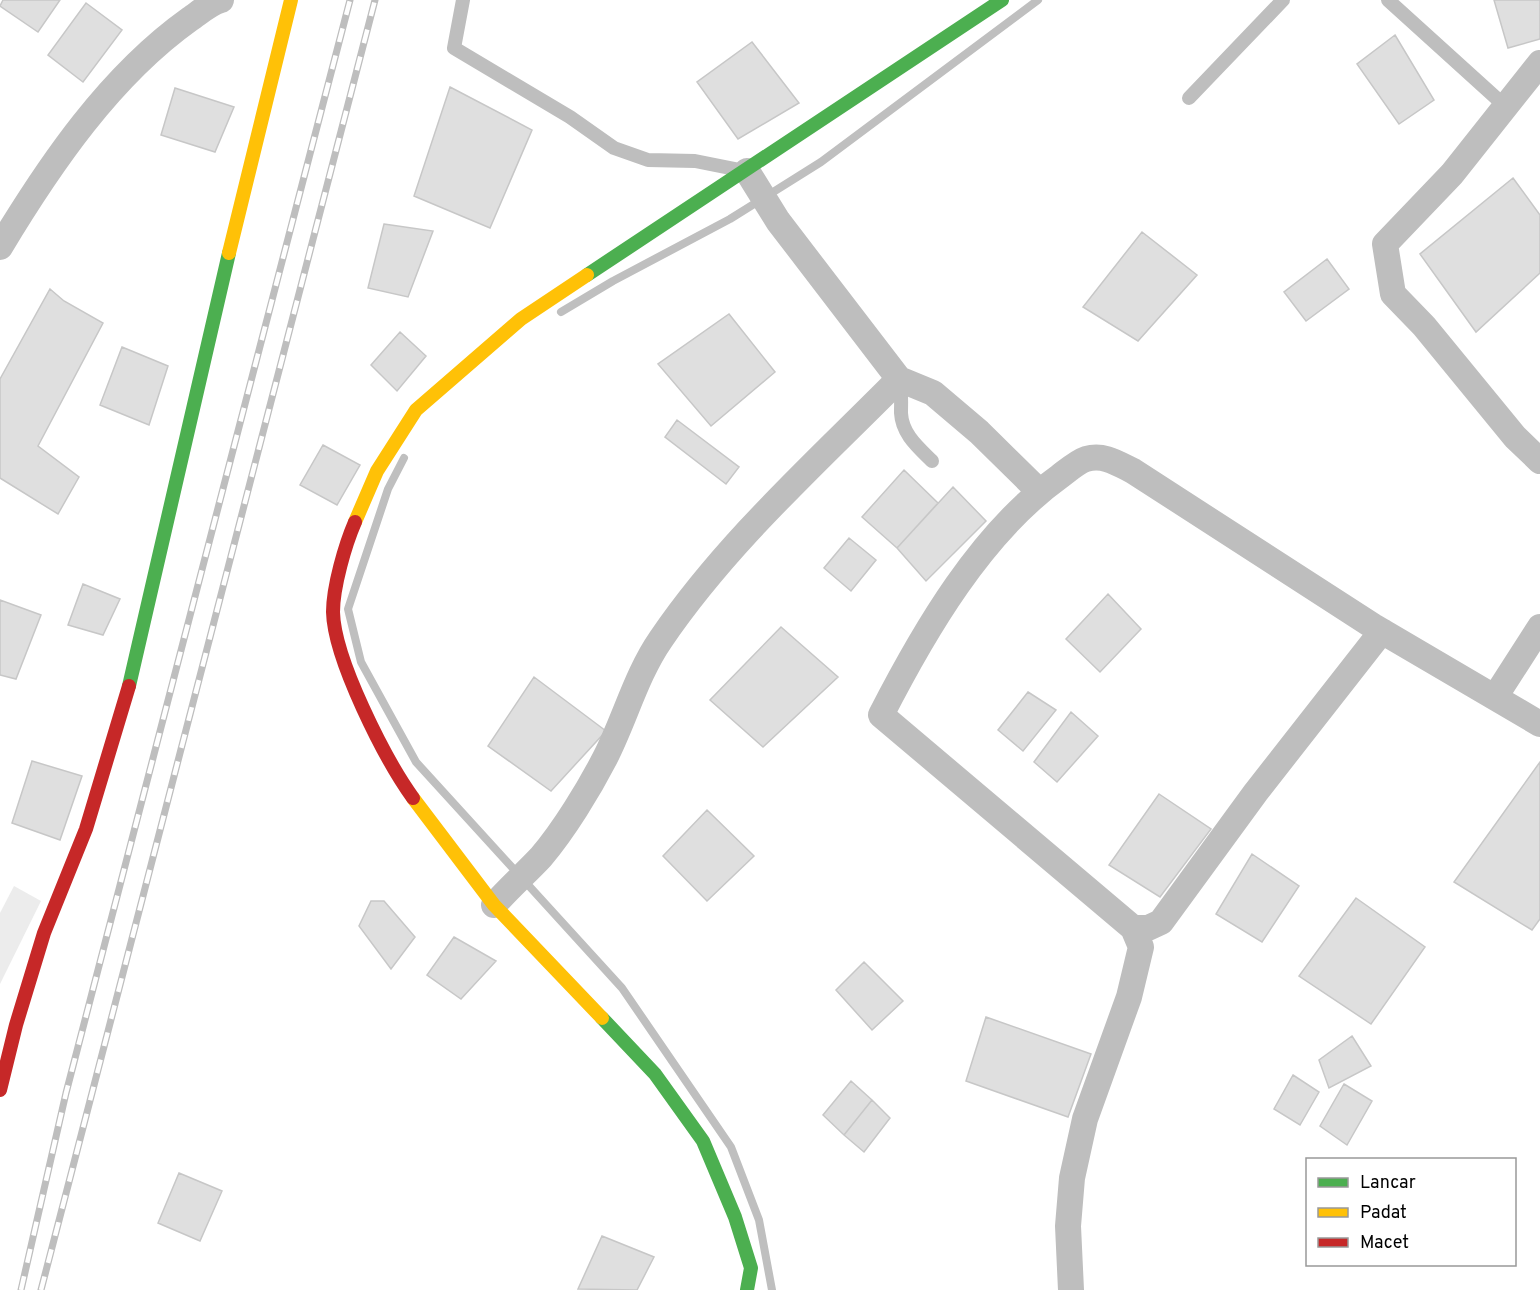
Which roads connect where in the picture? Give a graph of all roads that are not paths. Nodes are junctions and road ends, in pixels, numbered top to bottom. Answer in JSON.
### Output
{"nodes":[{"id":1,"x":217,"y":0,"type":"edge"},
{"id":2,"x":291,"y":0,"type":"edge"},
{"id":3,"x":463,"y":0,"type":"edge"},
{"id":4,"x":1002,"y":0,"type":"edge"},
{"id":5,"x":1283,"y":0,"type":"edge"},
{"id":6,"x":1388,"y":0,"type":"edge"},
{"id":7,"x":1540,"y":63,"type":"edge"},
{"id":8,"x":1189,"y":98,"type":"dead end"},
{"id":9,"x":1505,"y":106,"type":"junction"},
{"id":10,"x":751,"y":179,"type":"junction"},
{"id":11,"x":0,"y":247,"type":"edge"},
{"id":12,"x":899,"y":378,"type":"junction"},
{"id":13,"x":932,"y":461,"type":"dead end"},
{"id":14,"x":1540,"y":461,"type":"edge"},
{"id":15,"x":1040,"y":492,"type":"junction"},
{"id":16,"x":1540,"y":627,"type":"edge"},
{"id":17,"x":1382,"y":631,"type":"junction"},
{"id":18,"x":1495,"y":697,"type":"junction"},
{"id":19,"x":1540,"y":724,"type":"edge"},
{"id":20,"x":502,"y":896,"type":"junction"},
{"id":21,"x":1133,"y":928,"type":"junction"},
{"id":22,"x":0,"y":1090,"type":"edge"},
{"id":23,"x":747,"y":1290,"type":"edge"},
{"id":24,"x":1071,"y":1290,"type":"edge"}],
"edges":[{"from":1,"to":11,"type":"street"},
{"from":2,"to":22,"type":"street"},
{"from":3,"to":10,"type":"lane"},
{"from":4,"to":10,"type":"street"},
{"from":5,"to":8,"type":"lane"},
{"from":6,"to":9,"type":"lane"},
{"from":7,"to":9,"type":"street"},
{"from":9,"to":14,"type":"street"},
{"from":10,"to":12,"type":"street"},
{"from":10,"to":20,"type":"street"},
{"from":12,"to":13,"type":"lane"},
{"from":12,"to":15,"type":"street"},
{"from":12,"to":20,"type":"street"},
{"from":15,"to":17,"type":"street"},
{"from":15,"to":21,"type":"street"},
{"from":16,"to":18,"type":"street"},
{"from":17,"to":18,"type":"street"},
{"from":17,"to":21,"type":"street"},
{"from":18,"to":19,"type":"street"},
{"from":20,"to":23,"type":"street"},
{"from":21,"to":24,"type":"street"}]}
